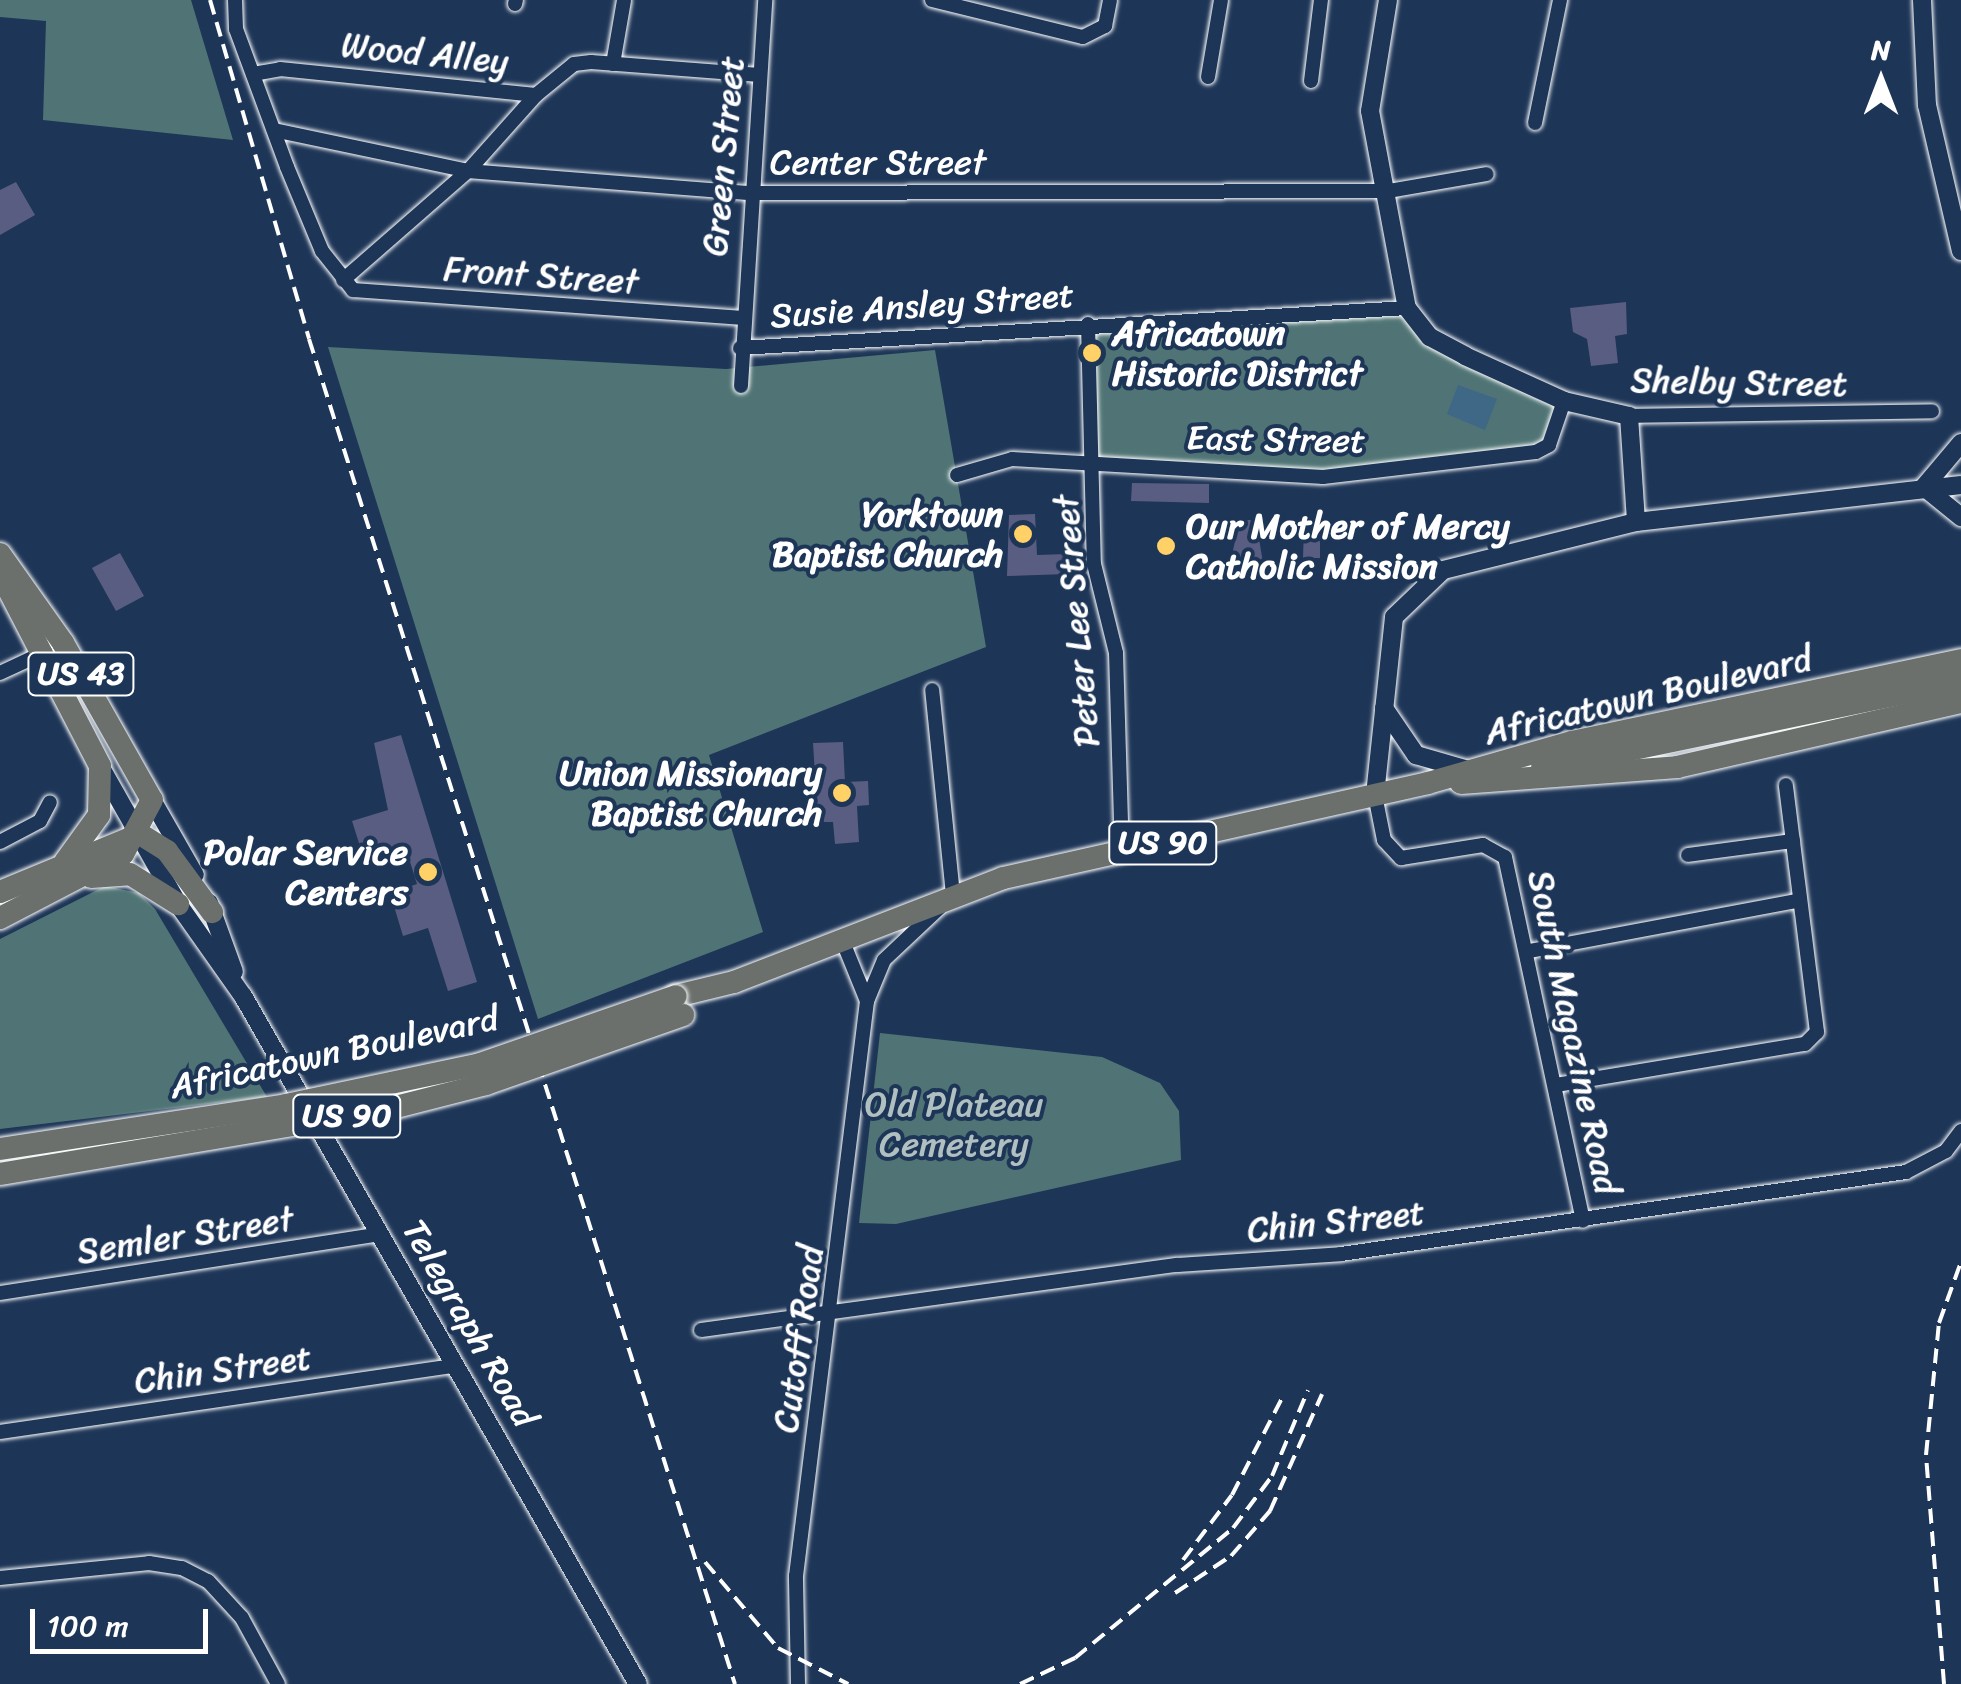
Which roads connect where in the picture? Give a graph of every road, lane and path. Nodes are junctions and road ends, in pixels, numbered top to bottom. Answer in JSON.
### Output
{"nodes":[{"id":1,"x":234,"y":0,"type":"edge"},
{"id":2,"x":624,"y":0,"type":"edge"},
{"id":3,"x":765,"y":0,"type":"edge"},
{"id":4,"x":932,"y":0,"type":"edge"},
{"id":5,"x":1110,"y":0,"type":"edge"},
{"id":6,"x":1221,"y":0,"type":"edge"},
{"id":7,"x":1321,"y":0,"type":"edge"},
{"id":8,"x":1388,"y":0,"type":"edge"},
{"id":9,"x":1560,"y":0,"type":"edge"},
{"id":10,"x":1922,"y":0,"type":"edge"},
{"id":11,"x":613,"y":64,"type":"junction"},
{"id":12,"x":253,"y":74,"type":"junction"},
{"id":13,"x":760,"y":76,"type":"junction"},
{"id":14,"x":1208,"y":77,"type":"dead end"},
{"id":15,"x":1311,"y":81,"type":"dead end"},
{"id":16,"x":536,"y":96,"type":"junction"},
{"id":17,"x":1535,"y":123,"type":"dead end"},
{"id":18,"x":274,"y":130,"type":"junction"},
{"id":19,"x":468,"y":172,"type":"junction"},
{"id":20,"x":1488,"y":174,"type":"dead end"},
{"id":21,"x":1388,"y":191,"type":"junction"},
{"id":22,"x":750,"y":194,"type":"junction"},
{"id":23,"x":1961,"y":251,"type":"edge"},
{"id":24,"x":343,"y":280,"type":"junction"},
{"id":25,"x":1407,"y":308,"type":"junction"},
{"id":26,"x":740,"y":318,"type":"junction"},
{"id":27,"x":1088,"y":324,"type":"junction"},
{"id":28,"x":740,"y":348,"type":"junction"},
{"id":29,"x":741,"y":386,"type":"dead end"},
{"id":30,"x":1564,"y":402,"type":"junction"},
{"id":31,"x":1932,"y":411,"type":"dead end"},
{"id":32,"x":1629,"y":416,"type":"junction"},
{"id":33,"x":1961,"y":443,"type":"edge"},
{"id":34,"x":1093,"y":461,"type":"junction"},
{"id":35,"x":957,"y":475,"type":"dead end"},
{"id":36,"x":1961,"y":485,"type":"edge"},
{"id":37,"x":1924,"y":487,"type":"junction"},
{"id":38,"x":1961,"y":517,"type":"edge"},
{"id":39,"x":1636,"y":522,"type":"junction"},
{"id":40,"x":0,"y":554,"type":"edge"},
{"id":41,"x":0,"y":572,"type":"edge"},
{"id":42,"x":62,"y":643,"type":"junction"},
{"id":43,"x":38,"y":655,"type":"junction"},
{"id":44,"x":1961,"y":660,"type":"edge"},
{"id":45,"x":0,"y":672,"type":"edge"},
{"id":46,"x":1961,"y":682,"type":"edge"},
{"id":47,"x":932,"y":690,"type":"dead end"},
{"id":48,"x":1840,"y":697,"type":"junction"},
{"id":49,"x":1384,"y":708,"type":"junction"},
{"id":50,"x":1957,"y":708,"type":"edge"},
{"id":51,"x":100,"y":766,"type":"junction"},
{"id":52,"x":1474,"y":772,"type":"junction"},
{"id":53,"x":1428,"y":783,"type":"junction"},
{"id":54,"x":1786,"y":784,"type":"dead end"},
{"id":55,"x":1374,"y":795,"type":"junction"},
{"id":56,"x":152,"y":800,"type":"junction"},
{"id":57,"x":50,"y":802,"type":"dead end"},
{"id":58,"x":140,"y":834,"type":"junction"},
{"id":59,"x":0,"y":842,"type":"edge"},
{"id":60,"x":1793,"y":842,"type":"junction"},
{"id":61,"x":1122,"y":852,"type":"junction"},
{"id":62,"x":1688,"y":854,"type":"dead end"},
{"id":63,"x":69,"y":872,"type":"junction"},
{"id":64,"x":0,"y":892,"type":"edge"},
{"id":65,"x":953,"y":895,"type":"junction"},
{"id":66,"x":1795,"y":901,"type":"junction"},
{"id":67,"x":178,"y":904,"type":"junction"},
{"id":68,"x":212,"y":912,"type":"junction"},
{"id":69,"x":0,"y":918,"type":"edge"},
{"id":70,"x":841,"y":937,"type":"junction"},
{"id":71,"x":1530,"y":951,"type":"junction"},
{"id":72,"x":243,"y":996,"type":"junction"},
{"id":73,"x":867,"y":1001,"type":"junction"},
{"id":74,"x":680,"y":1005,"type":"junction"},
{"id":75,"x":1556,"y":1085,"type":"junction"},
{"id":76,"x":1961,"y":1131,"type":"edge"},
{"id":77,"x":0,"y":1149,"type":"edge"},
{"id":78,"x":0,"y":1174,"type":"edge"},
{"id":79,"x":1583,"y":1221,"type":"junction"},
{"id":80,"x":379,"y":1234,"type":"junction"},
{"id":81,"x":0,"y":1294,"type":"edge"},
{"id":82,"x":833,"y":1313,"type":"junction"},
{"id":83,"x":701,"y":1330,"type":"dead end"},
{"id":84,"x":455,"y":1366,"type":"junction"},
{"id":85,"x":0,"y":1432,"type":"edge"},
{"id":86,"x":0,"y":1578,"type":"edge"},
{"id":87,"x":278,"y":1684,"type":"edge"},
{"id":88,"x":638,"y":1684,"type":"edge"},
{"id":89,"x":798,"y":1684,"type":"edge"}],
"edges":[{"from":1,"to":12,"type":"street"},
{"from":2,"to":11,"type":"street"},
{"from":3,"to":13,"type":"street","name":"Green Street"},
{"from":4,"to":5,"type":"street"},
{"from":6,"to":14,"type":"street"},
{"from":7,"to":15,"type":"street"},
{"from":8,"to":21,"type":"street"},
{"from":9,"to":17,"type":"street"},
{"from":10,"to":23,"type":"street"},
{"from":11,"to":13,"type":"street","name":"Wood Alley"},
{"from":11,"to":16,"type":"street","name":"Wood Alley"},
{"from":12,"to":16,"type":"street","name":"Wood Alley"},
{"from":12,"to":18,"type":"street"},
{"from":13,"to":22,"type":"street","name":"Green Street"},
{"from":16,"to":19,"type":"street"},
{"from":18,"to":19,"type":"street","name":"Center Street"},
{"from":18,"to":24,"type":"street"},
{"from":19,"to":22,"type":"street","name":"Center Street"},
{"from":19,"to":24,"type":"street"},
{"from":20,"to":21,"type":"street","name":"Center Street"},
{"from":21,"to":22,"type":"street","name":"Center Street"},
{"from":21,"to":25,"type":"street"},
{"from":22,"to":26,"type":"street","name":"Green Street"},
{"from":24,"to":26,"type":"street","name":"Front Street"},
{"from":25,"to":27,"type":"street","name":"Susie Ansley Street"},
{"from":25,"to":30,"type":"street","name":"Shelby Street"},
{"from":26,"to":28,"type":"street","name":"Green Street"},
{"from":27,"to":28,"type":"street","name":"Susie Ansley Street"},
{"from":27,"to":34,"type":"street","name":"Peter Lee Street"},
{"from":28,"to":29,"type":"street"},
{"from":30,"to":32,"type":"street","name":"Shelby Street"},
{"from":30,"to":34,"type":"street","name":"East Street"},
{"from":31,"to":32,"type":"street","name":"Shelby Street"},
{"from":32,"to":39,"type":"street"},
{"from":33,"to":37,"type":"street"},
{"from":34,"to":35,"type":"street","name":"East Street"},
{"from":34,"to":61,"type":"street","name":"Peter Lee Street"},
{"from":36,"to":37,"type":"street"},
{"from":37,"to":38,"type":"street"},
{"from":37,"to":39,"type":"street"},
{"from":39,"to":49,"type":"street"},
{"from":40,"to":42,"type":"main road","name":"Telegraph Road","number":"US 43"},
{"from":41,"to":43,"type":"main road","name":"Telegraph Road","number":"US 43"},
{"from":42,"to":43,"type":"street"},
{"from":42,"to":56,"type":"main road","name":"Telegraph Road","number":"US 43"},
{"from":43,"to":45,"type":"street"},
{"from":43,"to":51,"type":"main road","name":"Telegraph Road","number":"US 43"},
{"from":44,"to":48,"type":"main road","number":"US 90"},
{"from":46,"to":48,"type":"main road","number":"US 90"},
{"from":47,"to":65,"type":"street"},
{"from":48,"to":52,"type":"main road","name":"Africatown Boulevard","number":"US 90"},
{"from":49,"to":52,"type":"street"},
{"from":49,"to":55,"type":"street"},
{"from":50,"to":53,"type":"main road"},
{"from":51,"to":58,"type":"street","name":"Telegraph Road"},
{"from":51,"to":63,"type":"main road"},
{"from":52,"to":53,"type":"main road","name":"Africatown Boulevard","number":"US 90"},
{"from":53,"to":55,"type":"main road","name":"Africatown Boulevard","number":"US 90"},
{"from":54,"to":60,"type":"street"},
{"from":55,"to":61,"type":"main road","name":"Africatown Boulevard","number":"US 90"},
{"from":55,"to":71,"type":"street","name":"South Magazine Road"},
{"from":56,"to":58,"type":"main road"},
{"from":56,"to":68,"type":"street","name":"Telegraph Road"},
{"from":57,"to":59,"type":"street"},
{"from":58,"to":63,"type":"main road"},
{"from":58,"to":67,"type":"street","name":"Telegraph Road"},
{"from":58,"to":68,"type":"main road"},
{"from":60,"to":62,"type":"street"},
{"from":60,"to":66,"type":"street"},
{"from":61,"to":65,"type":"main road","name":"Africatown Boulevard","number":"US 90"},
{"from":63,"to":64,"type":"main road"},
{"from":63,"to":67,"type":"main road"},
{"from":63,"to":69,"type":"main road"},
{"from":65,"to":70,"type":"main road","name":"Africatown Boulevard","number":"US 90"},
{"from":65,"to":73,"type":"street","name":"Cutoff Road"},
{"from":66,"to":71,"type":"street"},
{"from":66,"to":75,"type":"street"},
{"from":67,"to":72,"type":"street","name":"Telegraph Road"},
{"from":68,"to":72,"type":"street","name":"Telegraph Road"},
{"from":70,"to":73,"type":"street","name":"Cutoff Road"},
{"from":70,"to":74,"type":"main road","name":"Africatown Boulevard","number":"US 90"},
{"from":71,"to":75,"type":"street","name":"South Magazine Road"},
{"from":72,"to":80,"type":"street","name":"Telegraph Road"},
{"from":73,"to":82,"type":"street","name":"Cutoff Road"},
{"from":74,"to":77,"type":"main road","name":"Africatown Boulevard","number":"US 90","bridge":true},
{"from":74,"to":78,"type":"main road","name":"Africatown Boulevard","number":"US 90","bridge":true},
{"from":75,"to":79,"type":"street","name":"South Magazine Road"},
{"from":76,"to":79,"type":"street","name":"Chin Street"},
{"from":79,"to":82,"type":"street","name":"Chin Street"},
{"from":80,"to":81,"type":"street","name":"Semler Street"},
{"from":80,"to":84,"type":"street","name":"Telegraph Road"},
{"from":82,"to":83,"type":"street","name":"Chin Street"},
{"from":82,"to":89,"type":"street","name":"Cutoff Road"},
{"from":84,"to":85,"type":"street","name":"Chin Street"},
{"from":84,"to":88,"type":"street","name":"Telegraph Road"},
{"from":86,"to":87,"type":"street"}]}
